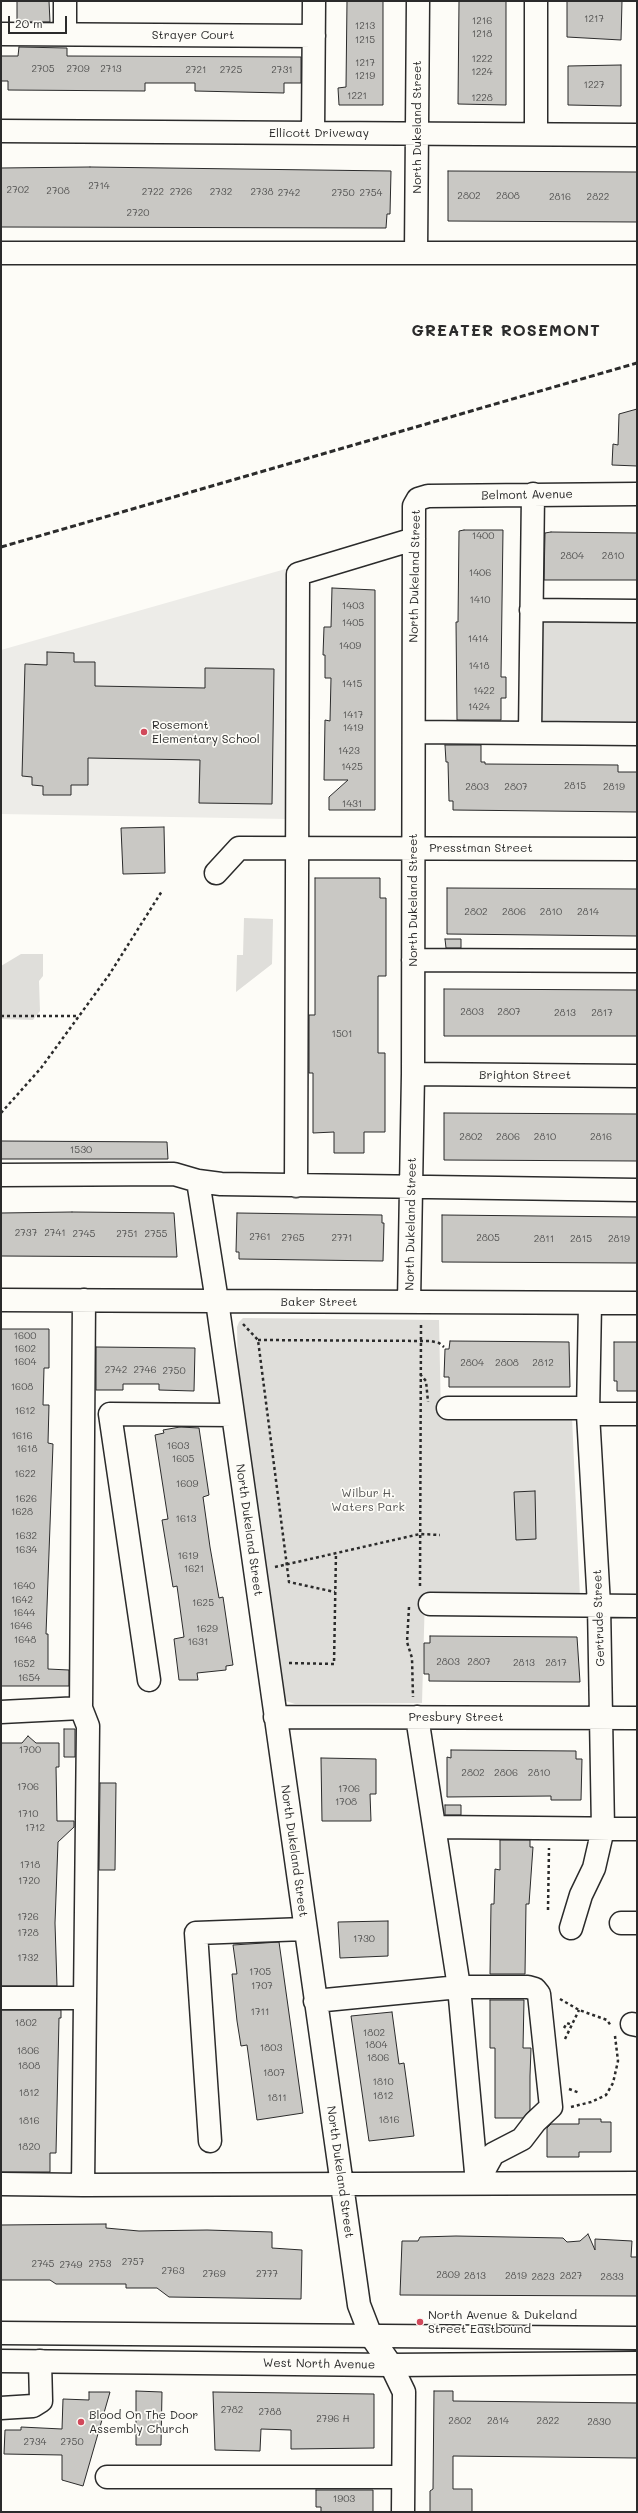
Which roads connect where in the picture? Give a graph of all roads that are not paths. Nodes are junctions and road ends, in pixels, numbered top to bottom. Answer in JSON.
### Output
{"nodes":[{"id":1,"x":65,"y":1,"type":"edge"},
{"id":2,"x":314,"y":1,"type":"edge"},
{"id":3,"x":418,"y":1,"type":"edge"},
{"id":4,"x":536,"y":1,"type":"edge"},
{"id":5,"x":1,"y":34,"type":"edge"},
{"id":6,"x":65,"y":34,"type":"junction"},
{"id":7,"x":314,"y":36,"type":"junction"},
{"id":8,"x":1,"y":131,"type":"edge"},
{"id":9,"x":313,"y":133,"type":"junction"},
{"id":10,"x":417,"y":133,"type":"junction"},
{"id":11,"x":536,"y":134,"type":"junction"},
{"id":12,"x":637,"y":135,"type":"edge"},
{"id":13,"x":1,"y":252,"type":"edge"},
{"id":14,"x":416,"y":254,"type":"junction"},
{"id":15,"x":637,"y":254,"type":"edge"},
{"id":16,"x":533,"y":494,"type":"junction"},
{"id":17,"x":637,"y":494,"type":"edge"},
{"id":18,"x":418,"y":499,"type":"joint"},
{"id":19,"x":414,"y":539,"type":"junction"},
{"id":20,"x":532,"y":610,"type":"junction"},
{"id":21,"x":637,"y":611,"type":"edge"},
{"id":22,"x":414,"y":732,"type":"junction"},
{"id":23,"x":530,"y":733,"type":"junction"},
{"id":24,"x":637,"y":734,"type":"edge"},
{"id":25,"x":299,"y":848,"type":"junction"},
{"id":26,"x":413,"y":848,"type":"junction"},
{"id":27,"x":637,"y":849,"type":"edge"},
{"id":28,"x":216,"y":873,"type":"dead end"},
{"id":29,"x":413,"y":960,"type":"junction"},
{"id":30,"x":637,"y":961,"type":"edge"},
{"id":31,"x":413,"y":1074,"type":"junction"},
{"id":32,"x":637,"y":1076,"type":"edge"},
{"id":33,"x":1,"y":1175,"type":"edge"},
{"id":34,"x":198,"y":1181,"type":"junction"},
{"id":35,"x":296,"y":1186,"type":"junction"},
{"id":36,"x":411,"y":1188,"type":"junction"},
{"id":37,"x":637,"y":1190,"type":"edge"},
{"id":38,"x":1,"y":1300,"type":"edge"},
{"id":39,"x":84,"y":1300,"type":"junction"},
{"id":40,"x":217,"y":1301,"type":"junction"},
{"id":41,"x":409,"y":1302,"type":"junction"},
{"id":42,"x":590,"y":1303,"type":"junction"},
{"id":43,"x":637,"y":1303,"type":"edge"},
{"id":44,"x":438,"y":1406,"type":"road end"},
{"id":45,"x":588,"y":1411,"type":"junction"},
{"id":46,"x":637,"y":1414,"type":"edge"},
{"id":47,"x":233,"y":1415,"type":"junction"},
{"id":48,"x":420,"y":1598,"type":"road end"},
{"id":49,"x":599,"y":1606,"type":"junction"},
{"id":50,"x":637,"y":1606,"type":"edge"},
{"id":51,"x":149,"y":1680,"type":"dead end"},
{"id":52,"x":81,"y":1708,"type":"junction"},
{"id":53,"x":415,"y":1708,"type":"junction"},
{"id":54,"x":1,"y":1712,"type":"edge"},
{"id":55,"x":275,"y":1717,"type":"junction"},
{"id":56,"x":601,"y":1718,"type":"junction"},
{"id":57,"x":637,"y":1718,"type":"edge"},
{"id":58,"x":435,"y":1826,"type":"junction"},
{"id":59,"x":603,"y":1829,"type":"junction"},
{"id":60,"x":637,"y":1829,"type":"edge"},
{"id":61,"x":572,"y":1928,"type":"dead end"},
{"id":62,"x":305,"y":1929,"type":"junction"},
{"id":63,"x":459,"y":1987,"type":"junction"},
{"id":64,"x":1,"y":1998,"type":"edge"},
{"id":65,"x":85,"y":1998,"type":"junction"},
{"id":66,"x":315,"y":2001,"type":"junction"},
{"id":67,"x":210,"y":2141,"type":"dead end"},
{"id":68,"x":341,"y":2183,"type":"junction"},
{"id":69,"x":477,"y":2183,"type":"junction"},
{"id":70,"x":637,"y":2183,"type":"edge"},
{"id":71,"x":1,"y":2184,"type":"edge"},
{"id":72,"x":83,"y":2185,"type":"junction"},
{"id":73,"x":1,"y":2333,"type":"edge"},
{"id":74,"x":371,"y":2336,"type":"junction"},
{"id":75,"x":637,"y":2338,"type":"edge"},
{"id":76,"x":1,"y":2360,"type":"edge"},
{"id":77,"x":40,"y":2360,"type":"junction"},
{"id":78,"x":637,"y":2363,"type":"edge"},
{"id":79,"x":391,"y":2365,"type":"junction"},
{"id":80,"x":1,"y":2408,"type":"edge"},
{"id":81,"x":107,"y":2477,"type":"dead end"},
{"id":82,"x":403,"y":2477,"type":"junction"},
{"id":83,"x":403,"y":2512,"type":"edge"}],
"edges":[{"from":1,"to":6,"type":"street"},
{"from":2,"to":7,"type":"street"},
{"from":3,"to":10,"type":"street","name":"North Dukeland Street"},
{"from":4,"to":11,"type":"street"},
{"from":5,"to":6,"type":"street","name":"Strayer Court"},
{"from":6,"to":7,"type":"street","name":"Strayer Court"},
{"from":7,"to":9,"type":"street"},
{"from":8,"to":9,"type":"street","name":"Ellicott Driveway"},
{"from":9,"to":10,"type":"street","name":"Ellicott Driveway"},
{"from":10,"to":11,"type":"street","name":"Ellicott Driveway"},
{"from":10,"to":14,"type":"street","name":"North Dukeland Street"},
{"from":11,"to":12,"type":"street","name":"Ellicott Driveway"},
{"from":13,"to":14,"type":"street"},
{"from":14,"to":15,"type":"street"},
{"from":16,"to":17,"type":"street","name":"Belmont Avenue"},
{"from":16,"to":18,"type":"street","name":"Belmont Avenue"},
{"from":16,"to":20,"type":"street"},
{"from":18,"to":19,"type":"street","name":"North Dukeland Street"},
{"from":19,"to":22,"type":"street","name":"North Dukeland Street"},
{"from":19,"to":25,"type":"street"},
{"from":20,"to":21,"type":"street"},
{"from":20,"to":23,"type":"street"},
{"from":22,"to":23,"type":"street"},
{"from":22,"to":26,"type":"street","name":"North Dukeland Street"},
{"from":23,"to":24,"type":"street"},
{"from":25,"to":26,"type":"street","name":"Presstman Street"},
{"from":25,"to":28,"type":"street","name":"Presstman Street"},
{"from":25,"to":35,"type":"street"},
{"from":26,"to":27,"type":"street","name":"Presstman Street"},
{"from":26,"to":29,"type":"street","name":"North Dukeland Street"},
{"from":29,"to":30,"type":"street"},
{"from":29,"to":31,"type":"street","name":"North Dukeland Street"},
{"from":31,"to":32,"type":"street","name":"Brighton Street"},
{"from":31,"to":36,"type":"street","name":"North Dukeland Street"},
{"from":33,"to":34,"type":"street"},
{"from":34,"to":35,"type":"street"},
{"from":34,"to":40,"type":"street","name":"North Dukeland Street"},
{"from":35,"to":36,"type":"street"},
{"from":36,"to":37,"type":"street"},
{"from":36,"to":41,"type":"street","name":"North Dukeland Street"},
{"from":38,"to":39,"type":"street","name":"Baker Street"},
{"from":39,"to":40,"type":"street","name":"Baker Street"},
{"from":39,"to":52,"type":"street"},
{"from":40,"to":41,"type":"street","name":"Baker Street"},
{"from":40,"to":47,"type":"street","name":"North Dukeland Street"},
{"from":41,"to":42,"type":"street","name":"Baker Street"},
{"from":42,"to":43,"type":"street","name":"Baker Street"},
{"from":42,"to":45,"type":"street","name":"Gertrude Street"},
{"from":44,"to":45,"type":"street"},
{"from":45,"to":46,"type":"street"},
{"from":45,"to":49,"type":"street","name":"Gertrude Street"},
{"from":47,"to":51,"type":"street"},
{"from":47,"to":55,"type":"street","name":"North Dukeland Street"},
{"from":48,"to":49,"type":"street"},
{"from":49,"to":50,"type":"street"},
{"from":49,"to":56,"type":"street","name":"Gertrude Street"},
{"from":52,"to":54,"type":"street"},
{"from":52,"to":65,"type":"street"},
{"from":53,"to":55,"type":"street","name":"Presbury Street"},
{"from":53,"to":56,"type":"street","name":"Presbury Street"},
{"from":53,"to":58,"type":"street"},
{"from":55,"to":62,"type":"street","name":"North Dukeland Street"},
{"from":56,"to":57,"type":"street","name":"Presbury Street"},
{"from":56,"to":59,"type":"street","name":"Gertrude Street"},
{"from":58,"to":59,"type":"street"},
{"from":58,"to":63,"type":"street"},
{"from":59,"to":60,"type":"street"},
{"from":59,"to":61,"type":"street","name":"Gertrude Street"},
{"from":62,"to":66,"type":"street","name":"North Dukeland Street"},
{"from":62,"to":67,"type":"street"},
{"from":63,"to":66,"type":"street"},
{"from":63,"to":69,"type":"street"},
{"from":63,"to":69,"type":"street"},
{"from":64,"to":65,"type":"street"},
{"from":65,"to":72,"type":"street"},
{"from":66,"to":68,"type":"street","name":"North Dukeland Street"},
{"from":68,"to":69,"type":"street"},
{"from":68,"to":72,"type":"street"},
{"from":68,"to":74,"type":"street","name":"North Dukeland Street"},
{"from":69,"to":70,"type":"street"},
{"from":71,"to":72,"type":"street"},
{"from":73,"to":74,"type":"street"},
{"from":74,"to":75,"type":"street"},
{"from":74,"to":79,"type":"street","name":"North Dukeland Street"},
{"from":76,"to":77,"type":"street","name":"West North Avenue"},
{"from":77,"to":79,"type":"street","name":"West North Avenue"},
{"from":77,"to":80,"type":"street"},
{"from":78,"to":79,"type":"street","name":"West North Avenue"},
{"from":79,"to":82,"type":"street","name":"North Dukeland Street"},
{"from":81,"to":82,"type":"street"},
{"from":82,"to":83,"type":"street","name":"North Dukeland Street"}]}
